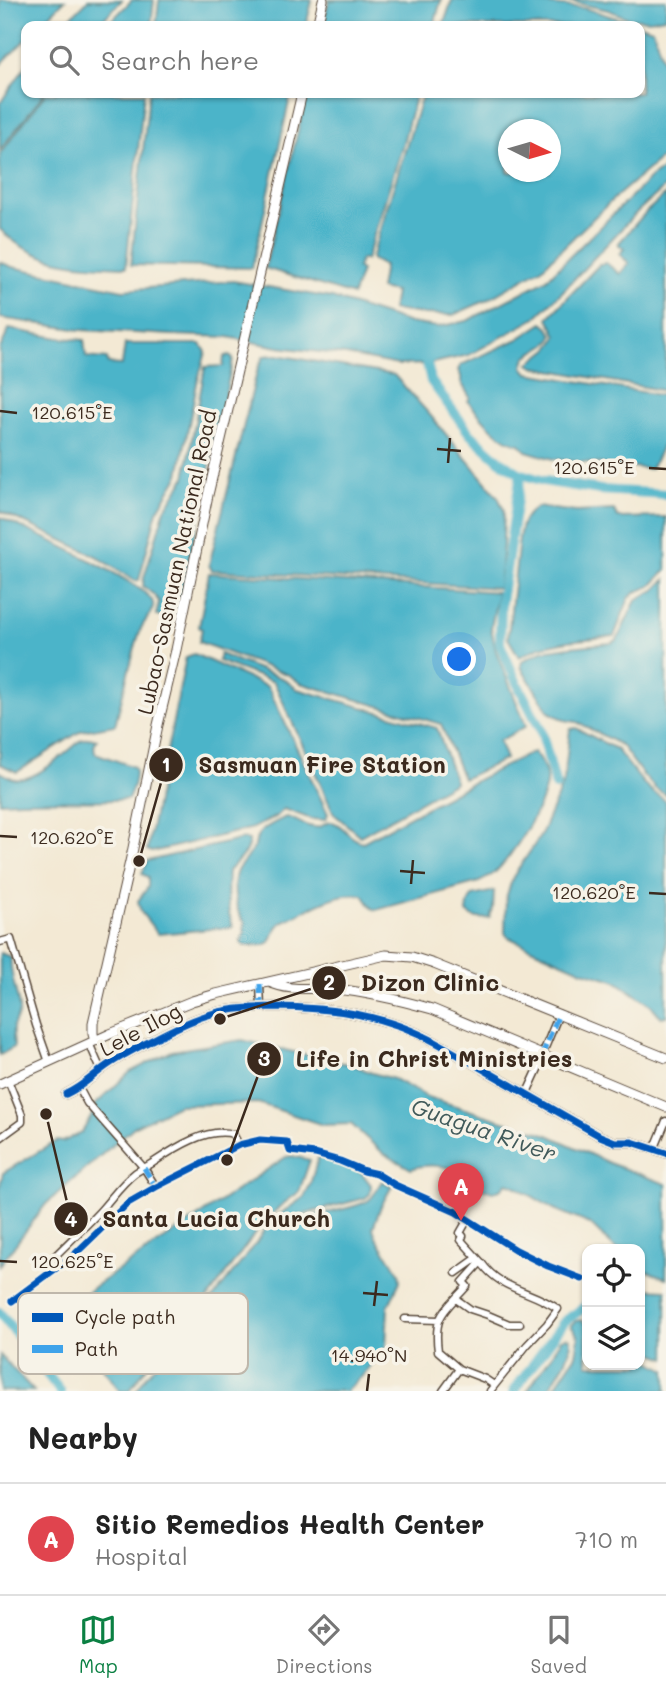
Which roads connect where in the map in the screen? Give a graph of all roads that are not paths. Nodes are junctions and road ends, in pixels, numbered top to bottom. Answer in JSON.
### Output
{"nodes":[{"id":1,"x":323,"y":0,"type":"edge"},
{"id":2,"x":318,"y":21,"type":"edge"},
{"id":3,"x":301,"y":98,"type":"edge"},
{"id":4,"x":0,"y":942,"type":"edge"},
{"id":5,"x":264,"y":983,"type":"junction"},
{"id":6,"x":261,"y":1007,"type":"junction"},
{"id":7,"x":559,"y":1014,"type":"junction"},
{"id":8,"x":92,"y":1042,"type":"junction"},
{"id":9,"x":543,"y":1056,"type":"junction"},
{"id":10,"x":666,"y":1058,"type":"edge"},
{"id":11,"x":49,"y":1062,"type":"junction"},
{"id":12,"x":101,"y":1070,"type":"junction"},
{"id":13,"x":4,"y":1082,"type":"edge"},
{"id":14,"x":79,"y":1088,"type":"junction"},
{"id":15,"x":66,"y":1094,"type":"dead end"},
{"id":16,"x":526,"y":1095,"type":"junction"},
{"id":17,"x":666,"y":1107,"type":"edge"},
{"id":18,"x":666,"y":1121,"type":"edge"},
{"id":19,"x":0,"y":1138,"type":"edge"},
{"id":20,"x":239,"y":1145,"type":"junction"},
{"id":21,"x":654,"y":1150,"type":"junction"},
{"id":22,"x":666,"y":1153,"type":"edge"},
{"id":23,"x":144,"y":1168,"type":"junction"},
{"id":24,"x":156,"y":1187,"type":"junction"},
{"id":25,"x":468,"y":1219,"type":"junction"},
{"id":26,"x":479,"y":1260,"type":"junction"},
{"id":27,"x":456,"y":1273,"type":"dead end"},
{"id":28,"x":47,"y":1275,"type":"junction"},
{"id":29,"x":582,"y":1279,"type":"dead end"},
{"id":30,"x":23,"y":1293,"type":"edge"},
{"id":31,"x":18,"y":1297,"type":"edge"},
{"id":32,"x":456,"y":1299,"type":"junction"},
{"id":33,"x":12,"y":1301,"type":"dead end"},
{"id":34,"x":405,"y":1319,"type":"dead end"},
{"id":35,"x":439,"y":1320,"type":"junction"},
{"id":36,"x":520,"y":1324,"type":"dead end"},
{"id":37,"x":459,"y":1369,"type":"junction"},
{"id":38,"x":492,"y":1388,"type":"edge"},
{"id":39,"x":443,"y":1391,"type":"edge"}],
"edges":[{"from":1,"to":2,"type":"main road"},
{"from":3,"to":8,"type":"main road","name":"Lubao-Sasmuan National Road"},
{"from":4,"to":11,"type":"street"},
{"from":5,"to":6,"type":"street"},
{"from":5,"to":7,"type":"main road"},
{"from":5,"to":8,"type":"main road"},
{"from":5,"to":9,"type":"main road"},
{"from":6,"to":12,"type":"main road","name":"Lele Ilog"},
{"from":6,"to":16,"type":"main road","name":"Lele Ilog"},
{"from":7,"to":9,"type":"street"},
{"from":7,"to":10,"type":"main road"},
{"from":8,"to":11,"type":"main road"},
{"from":8,"to":12,"type":"street"},
{"from":9,"to":16,"type":"street"},
{"from":9,"to":17,"type":"main road"},
{"from":11,"to":13,"type":"main road"},
{"from":12,"to":14,"type":"main road","name":"Lele Ilog"},
{"from":13,"to":19,"type":"street"},
{"from":14,"to":15,"type":"main road","name":"Lele Ilog"},
{"from":14,"to":23,"type":"street"},
{"from":16,"to":21,"type":"main road","name":"Lele Ilog"},
{"from":18,"to":21,"type":"street"},
{"from":20,"to":23,"type":"street"},
{"from":20,"to":24,"type":"street"},
{"from":20,"to":25,"type":"street"},
{"from":21,"to":22,"type":"main road","name":"Lele Ilog"},
{"from":23,"to":24,"type":"street"},
{"from":23,"to":28,"type":"street"},
{"from":24,"to":28,"type":"street"},
{"from":25,"to":26,"type":"street"},
{"from":25,"to":29,"type":"street"},
{"from":26,"to":27,"type":"street"},
{"from":26,"to":32,"type":"street"},
{"from":26,"to":38,"type":"street"},
{"from":28,"to":30,"type":"street"},
{"from":31,"to":33,"type":"street"},
{"from":32,"to":35,"type":"street"},
{"from":32,"to":36,"type":"street"},
{"from":34,"to":35,"type":"street"},
{"from":35,"to":37,"type":"street"},
{"from":37,"to":38,"type":"street"},
{"from":37,"to":39,"type":"street"}]}
